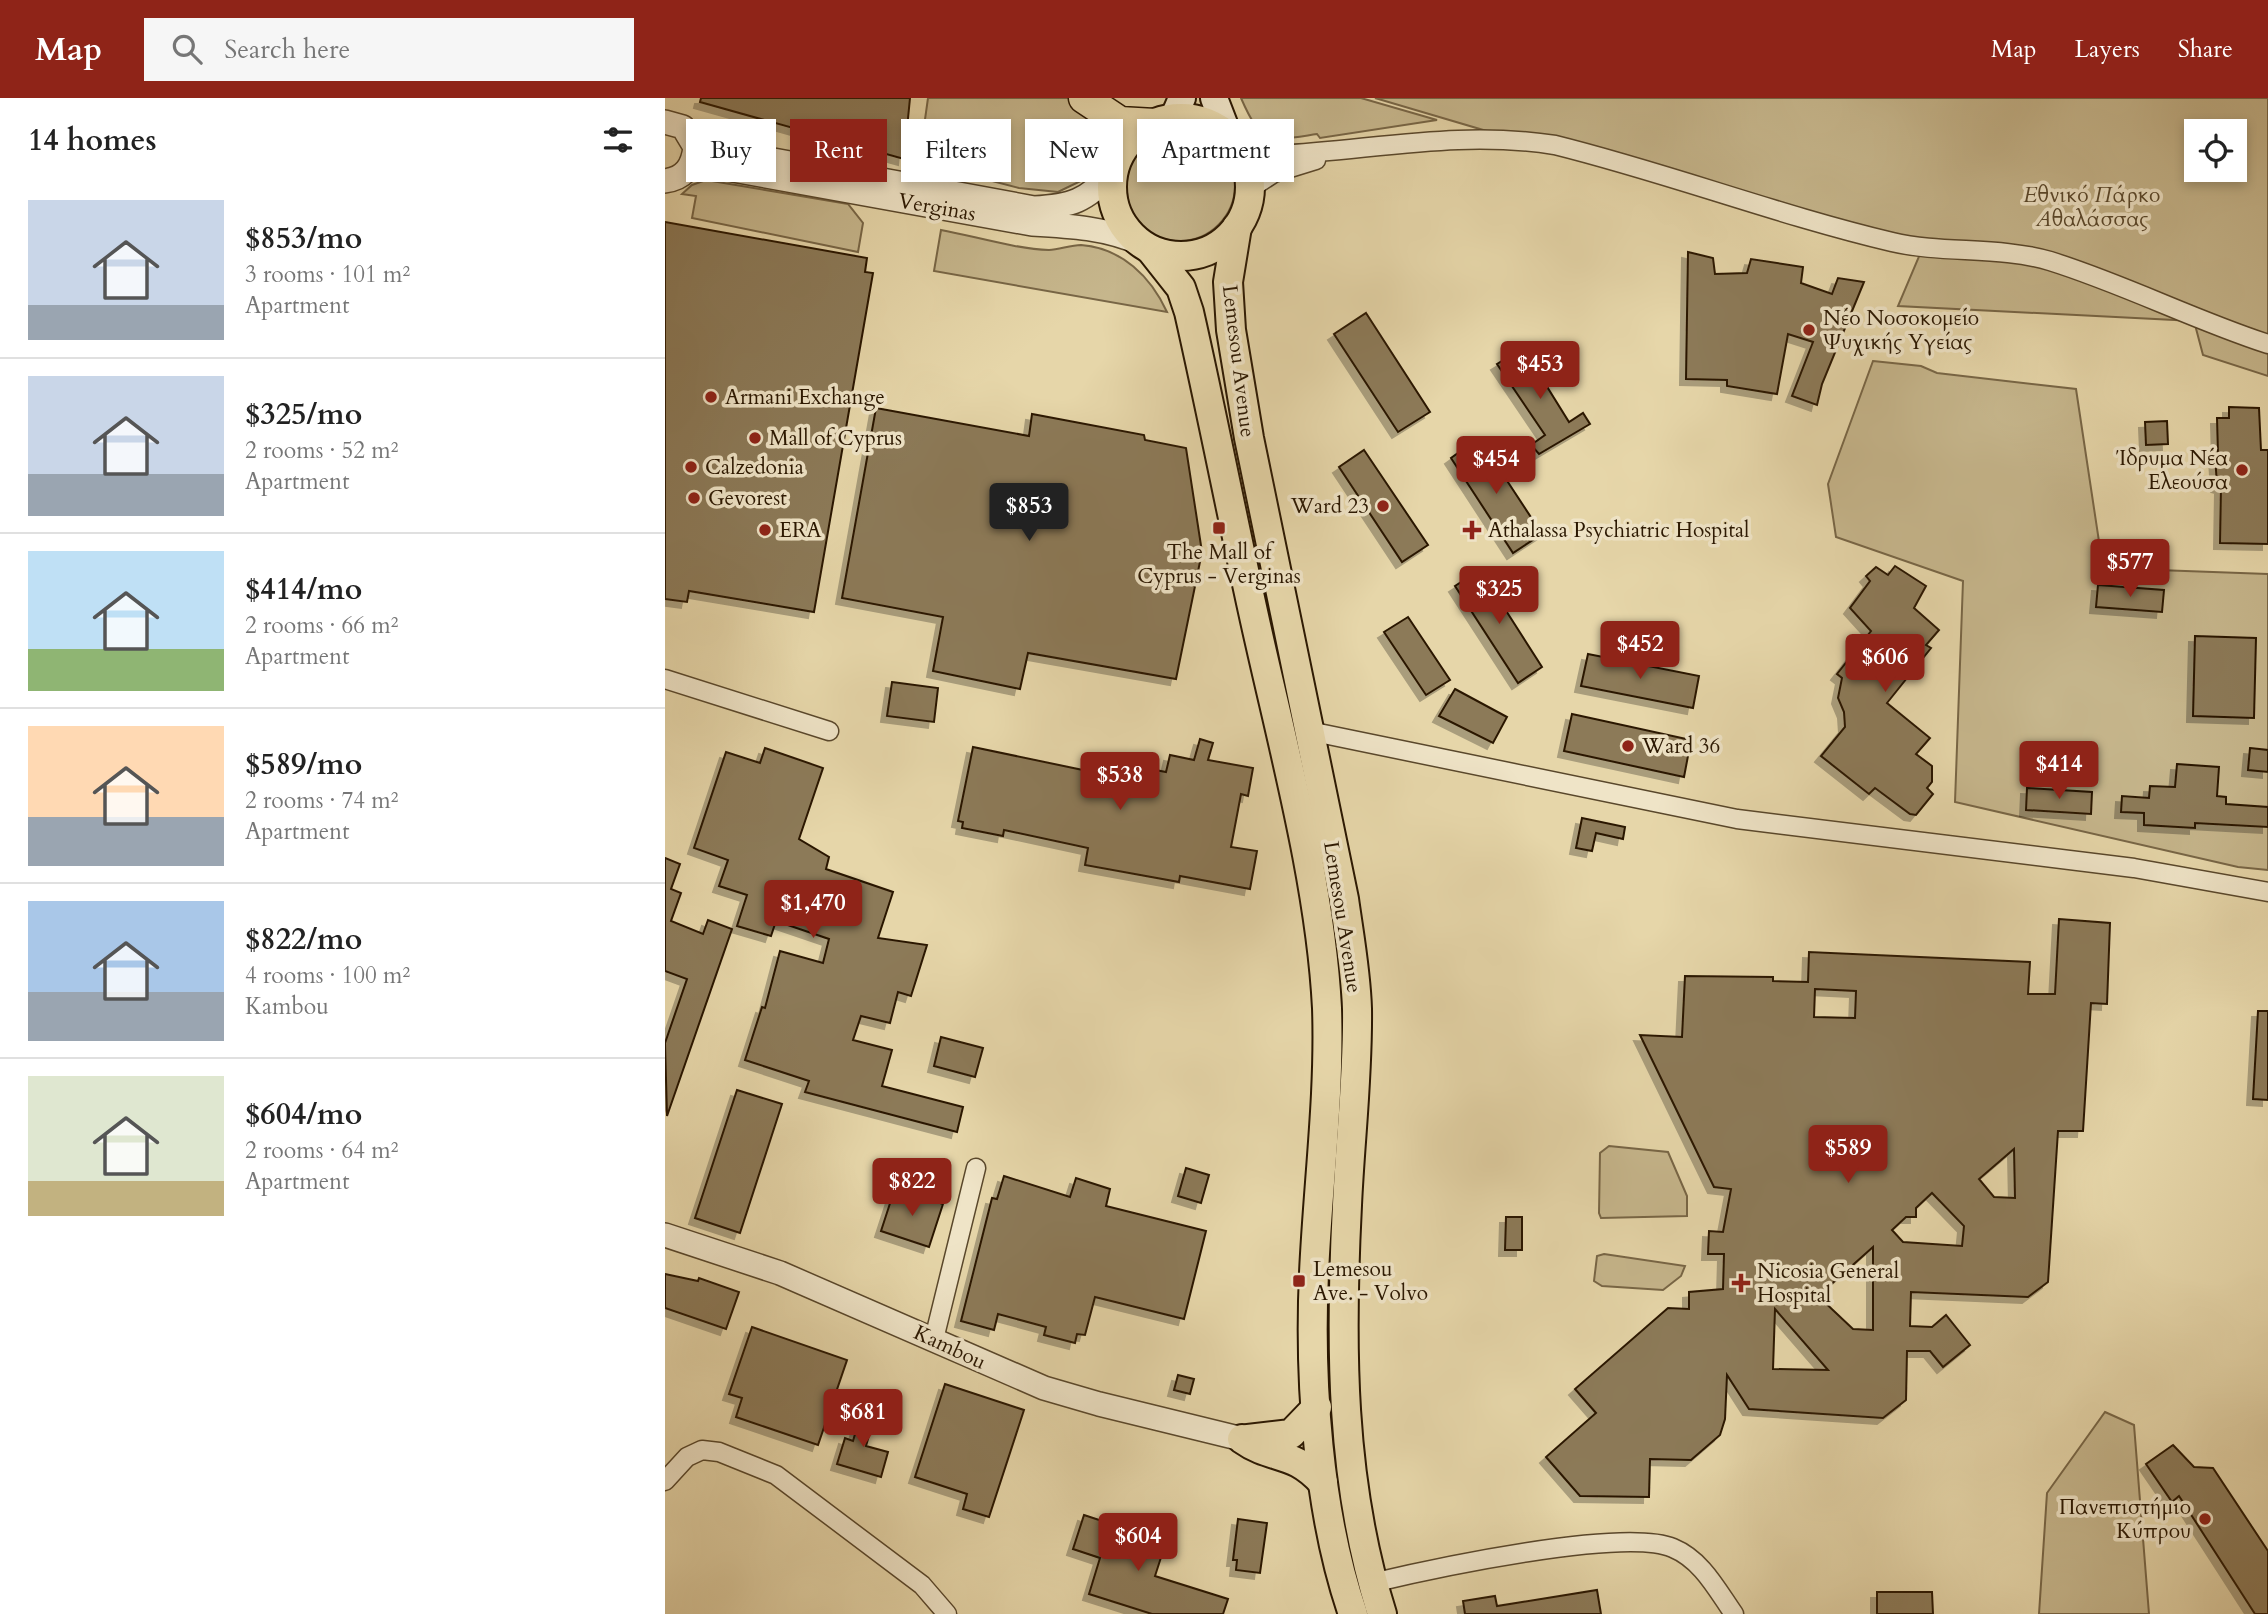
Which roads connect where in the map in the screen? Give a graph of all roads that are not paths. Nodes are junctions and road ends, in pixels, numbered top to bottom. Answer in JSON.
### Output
{"nodes":[{"id":1,"x":1084,"y":98,"type":"edge"},
{"id":2,"x":1214,"y":98,"type":"edge"},
{"id":3,"x":1170,"y":114,"type":"edge"},
{"id":4,"x":1193,"y":119,"type":"edge"},
{"id":5,"x":1223,"y":119,"type":"edge"},
{"id":6,"x":665,"y":122,"type":"edge"},
{"id":7,"x":686,"y":130,"type":"edge"},
{"id":8,"x":1123,"y":149,"type":"edge"},
{"id":9,"x":1357,"y":149,"type":"junction"},
{"id":10,"x":1294,"y":153,"type":"edge"},
{"id":11,"x":776,"y":161,"type":"edge"},
{"id":12,"x":686,"y":170,"type":"edge"},
{"id":13,"x":776,"y":178,"type":"edge"},
{"id":14,"x":665,"y":181,"type":"edge"},
{"id":15,"x":1103,"y":182,"type":"edge"},
{"id":16,"x":1112,"y":182,"type":"edge"},
{"id":17,"x":1250,"y":182,"type":"edge"},
{"id":18,"x":1251,"y":188,"type":"junction"},
{"id":19,"x":1237,"y":227,"type":"junction"},
{"id":20,"x":1147,"y":247,"type":"junction"},
{"id":21,"x":2268,"y":344,"type":"edge"},
{"id":22,"x":665,"y":679,"type":"edge"},
{"id":23,"x":829,"y":731,"type":"dead end"},
{"id":24,"x":1309,"y":731,"type":"junction"},
{"id":25,"x":2268,"y":892,"type":"edge"},
{"id":26,"x":976,"y":1168,"type":"dead end"},
{"id":27,"x":665,"y":1235,"type":"edge"},
{"id":28,"x":934,"y":1339,"type":"junction"},
{"id":29,"x":1317,"y":1407,"type":"junction"},
{"id":30,"x":1242,"y":1439,"type":"junction"},
{"id":31,"x":665,"y":1481,"type":"edge"},
{"id":32,"x":1323,"y":1483,"type":"junction"},
{"id":33,"x":1372,"y":1583,"type":"junction"},
{"id":34,"x":947,"y":1614,"type":"edge"},
{"id":35,"x":1353,"y":1614,"type":"edge"},
{"id":36,"x":1382,"y":1614,"type":"edge"},
{"id":37,"x":1734,"y":1614,"type":"edge"}],
"edges":[{"from":1,"to":3,"type":"highway"},
{"from":2,"to":5,"type":"main road"},
{"from":3,"to":4,"type":"main road"},
{"from":3,"to":8,"type":"main road"},
{"from":6,"to":7,"type":"street","name":"Verginas"},
{"from":9,"to":10,"type":"street"},
{"from":9,"to":18,"type":"street"},
{"from":9,"to":21,"type":"street"},
{"from":11,"to":15,"type":"street","name":"Verginas"},
{"from":12,"to":14,"type":"street"},
{"from":13,"to":20,"type":"street","name":"Verginas"},
{"from":16,"to":20,"type":"main road"},
{"from":17,"to":18,"type":"main road"},
{"from":18,"to":19,"type":"main road"},
{"from":19,"to":20,"type":"main road"},
{"from":19,"to":24,"type":"main road","name":"Lemesou Avenue"},
{"from":20,"to":29,"type":"main road","name":"Lemesou Avenue"},
{"from":22,"to":23,"type":"street"},
{"from":24,"to":25,"type":"street"},
{"from":24,"to":33,"type":"main road","name":"Lemesou Avenue"},
{"from":26,"to":28,"type":"street"},
{"from":27,"to":28,"type":"street","name":"Kambou"},
{"from":28,"to":30,"type":"street","name":"Kambou"},
{"from":29,"to":30,"type":"main road"},
{"from":29,"to":32,"type":"main road","name":"Lemesou Avenue"},
{"from":30,"to":32,"type":"main road"},
{"from":31,"to":34,"type":"street"},
{"from":32,"to":35,"type":"main road","name":"Lemesou Avenue"},
{"from":33,"to":36,"type":"main road","name":"Lemesou Avenue"},
{"from":33,"to":37,"type":"street"}]}
